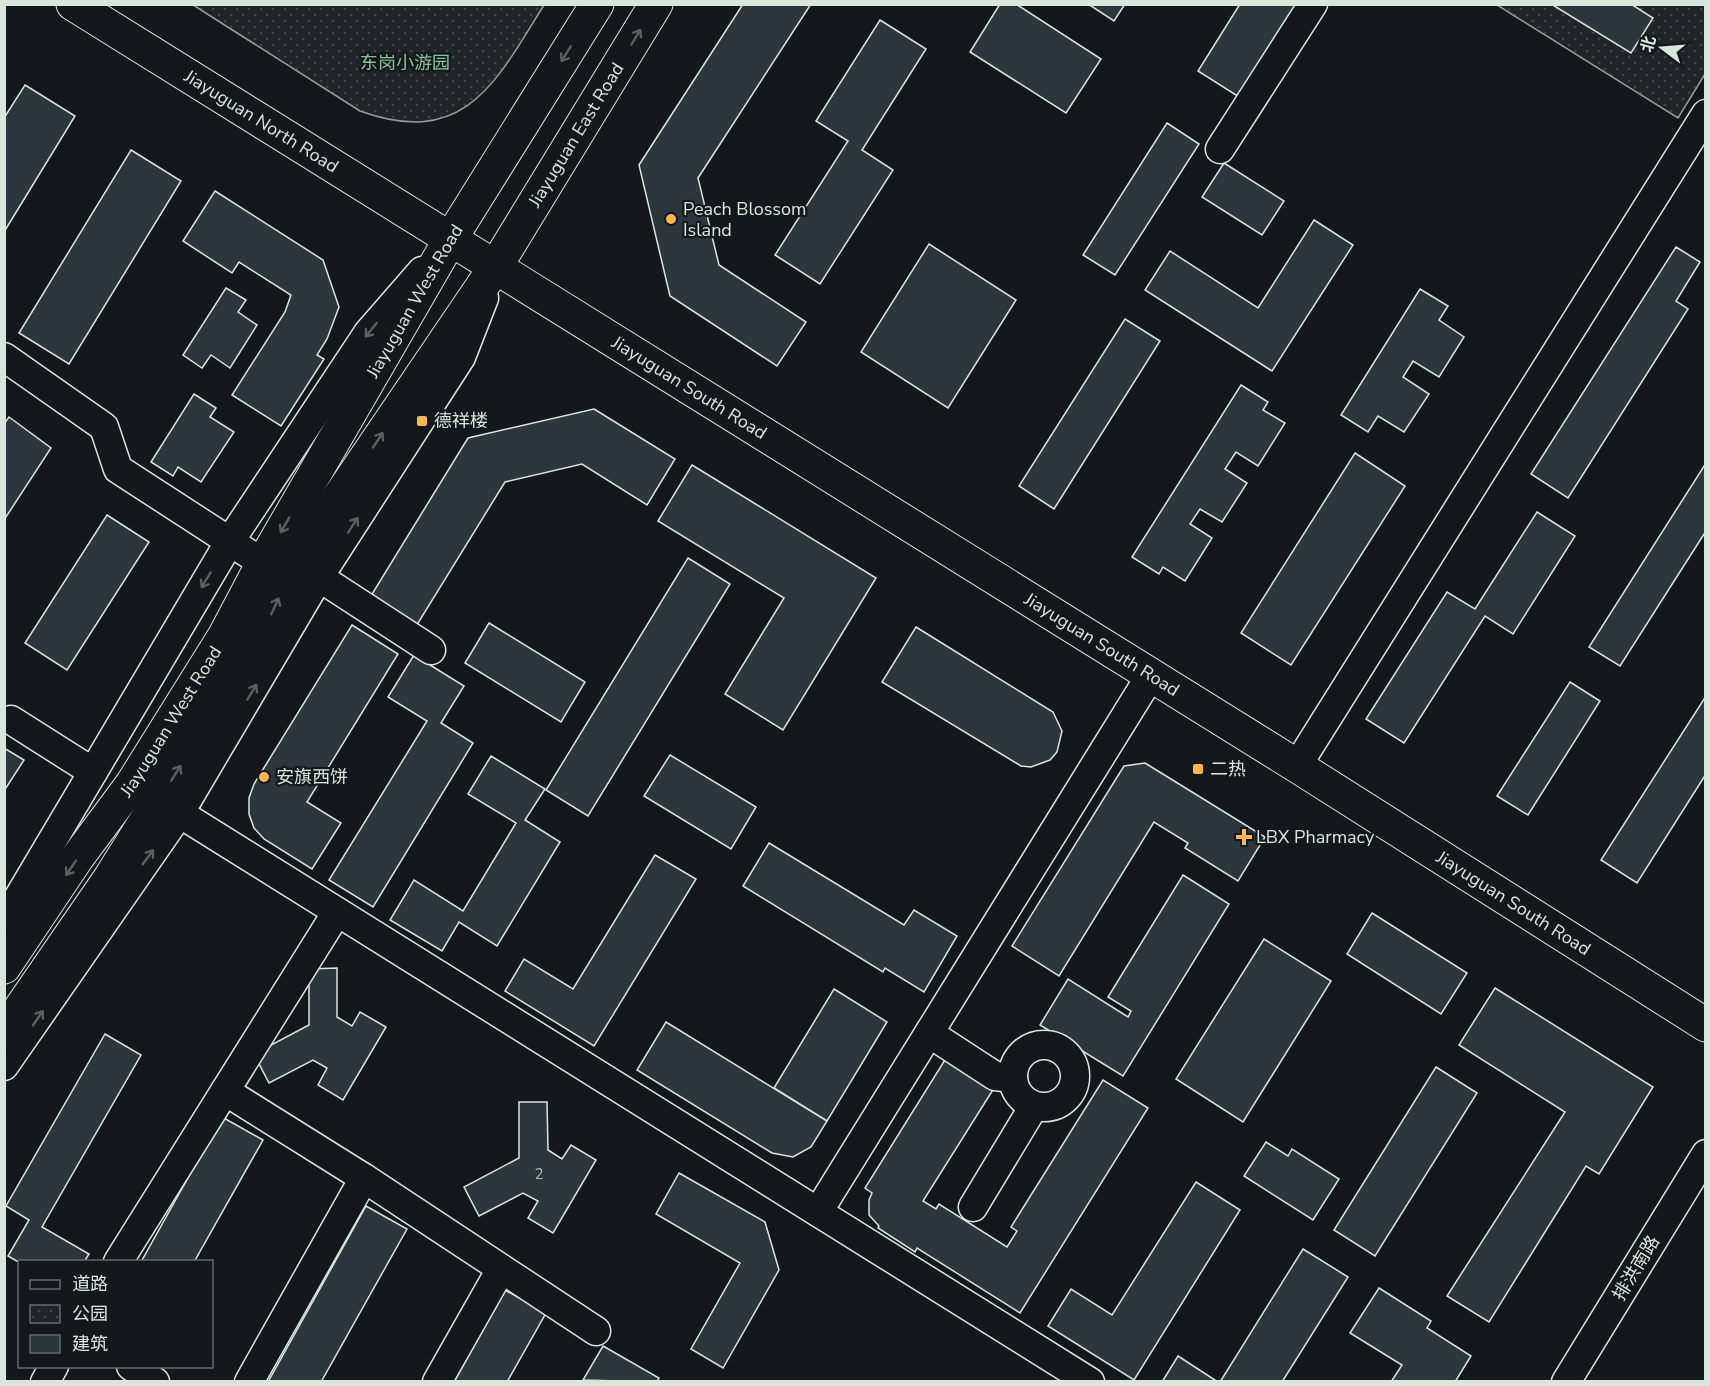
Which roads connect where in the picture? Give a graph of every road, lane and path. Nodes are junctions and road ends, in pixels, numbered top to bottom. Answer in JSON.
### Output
{"nodes":[{"id":1,"x":73,"y":4,"type":"edge"},
{"id":2,"x":597,"y":4,"type":"edge"},
{"id":3,"x":656,"y":4,"type":"edge"},
{"id":4,"x":1313,"y":4,"type":"edge"},
{"id":5,"x":1706,"y":114,"type":"edge"},
{"id":6,"x":1221,"y":149,"type":"dead end"},
{"id":7,"x":451,"y":238,"type":"junction"},
{"id":8,"x":496,"y":266,"type":"junction"},
{"id":9,"x":4,"y":357,"type":"edge"},
{"id":10,"x":230,"y":541,"type":"junction"},
{"id":11,"x":263,"y":563,"type":"junction"},
{"id":12,"x":307,"y":569,"type":"junction"},
{"id":13,"x":431,"y":650,"type":"dead end"},
{"id":14,"x":1151,"y":675,"type":"junction"},
{"id":15,"x":11,"y":720,"type":"dead end"},
{"id":16,"x":1297,"y":766,"type":"junction"},
{"id":17,"x":93,"y":772,"type":"junction"},
{"id":18,"x":157,"y":799,"type":"junction"},
{"id":19,"x":337,"y":912,"type":"junction"},
{"id":20,"x":4,"y":922,"type":"edge"},
{"id":21,"x":4,"y":967,"type":"edge"},
{"id":22,"x":1706,"y":1025,"type":"edge"},
{"id":23,"x":4,"y":1032,"type":"edge"},
{"id":24,"x":929,"y":1033,"type":"junction"},
{"id":25,"x":4,"y":1066,"type":"edge"},
{"id":26,"x":1013,"y":1078,"type":"junction"},
{"id":27,"x":225,"y":1091,"type":"junction"},
{"id":28,"x":1034,"y":1106,"type":"junction"},
{"id":29,"x":1706,"y":1154,"type":"edge"},
{"id":30,"x":364,"y":1178,"type":"junction"},
{"id":31,"x":974,"y":1207,"type":"dead end"},
{"id":32,"x":818,"y":1212,"type":"junction"},
{"id":33,"x":119,"y":1260,"type":"edge"},
{"id":34,"x":501,"y":1269,"type":"junction"},
{"id":35,"x":596,"y":1331,"type":"dead end"},
{"id":36,"x":53,"y":1368,"type":"edge"},
{"id":37,"x":134,"y":1368,"type":"edge"},
{"id":38,"x":45,"y":1382,"type":"edge"},
{"id":39,"x":156,"y":1382,"type":"edge"},
{"id":40,"x":249,"y":1382,"type":"edge"},
{"id":41,"x":437,"y":1382,"type":"edge"},
{"id":42,"x":1090,"y":1382,"type":"edge"},
{"id":43,"x":1566,"y":1382,"type":"edge"}],
"edges":[{"from":1,"to":7,"type":"main road","name":"Jiayuguan North Road"},
{"from":2,"to":7,"type":"main road","one_way":true},
{"from":8,"to":3,"type":"main road","name":"Jiayuguan East Road","one_way":true},
{"from":4,"to":6,"type":"street"},
{"from":5,"to":16,"type":"street"},
{"from":7,"to":8,"type":"main road","name":"Jiayuguan North Road"},
{"from":7,"to":10,"type":"street","name":"Jiayuguan West Road","one_way":true},
{"from":7,"to":11,"type":"main road","name":"Jiayuguan West Road","one_way":true},
{"from":12,"to":8,"type":"main road","name":"Jiayuguan West Road","one_way":true},
{"from":8,"to":14,"type":"main road","name":"Jiayuguan South Road"},
{"from":9,"to":10,"type":"street"},
{"from":10,"to":11,"type":"street"},
{"from":10,"to":17,"type":"street","name":"Jiayuguan West Road","one_way":true},
{"from":11,"to":18,"type":"main road","name":"Jiayuguan West Road"},
{"from":12,"to":13,"type":"street"},
{"from":18,"to":12,"type":"main road","name":"Jiayuguan West Road","one_way":true},
{"from":14,"to":16,"type":"main road","name":"Jiayuguan South Road"},
{"from":14,"to":24,"type":"street"},
{"from":15,"to":17,"type":"street"},
{"from":16,"to":22,"type":"main road","name":"Jiayuguan South Road"},
{"from":17,"to":20,"type":"street","name":"Jiayuguan West Road"},
{"from":18,"to":19,"type":"street"},
{"from":18,"to":21,"type":"main road","name":"Jiayuguan West Road","one_way":true},
{"from":18,"to":23,"type":"main road","name":"Jiayuguan West Road"},
{"from":25,"to":18,"type":"street","one_way":true},
{"from":19,"to":27,"type":"street"},
{"from":19,"to":32,"type":"street"},
{"from":24,"to":26,"type":"street"},
{"from":24,"to":32,"type":"street"},
{"from":26,"to":28,"type":"street"},
{"from":26,"to":28,"type":"street"},
{"from":27,"to":30,"type":"street"},
{"from":27,"to":33,"type":"street"},
{"from":28,"to":31,"type":"street"},
{"from":29,"to":43,"type":"street","name":"排洪南路"},
{"from":30,"to":34,"type":"street"},
{"from":30,"to":40,"type":"street"},
{"from":32,"to":42,"type":"street"},
{"from":34,"to":35,"type":"street"},
{"from":34,"to":41,"type":"street"},
{"from":36,"to":38,"type":"street"},
{"from":37,"to":39,"type":"street"}]}
